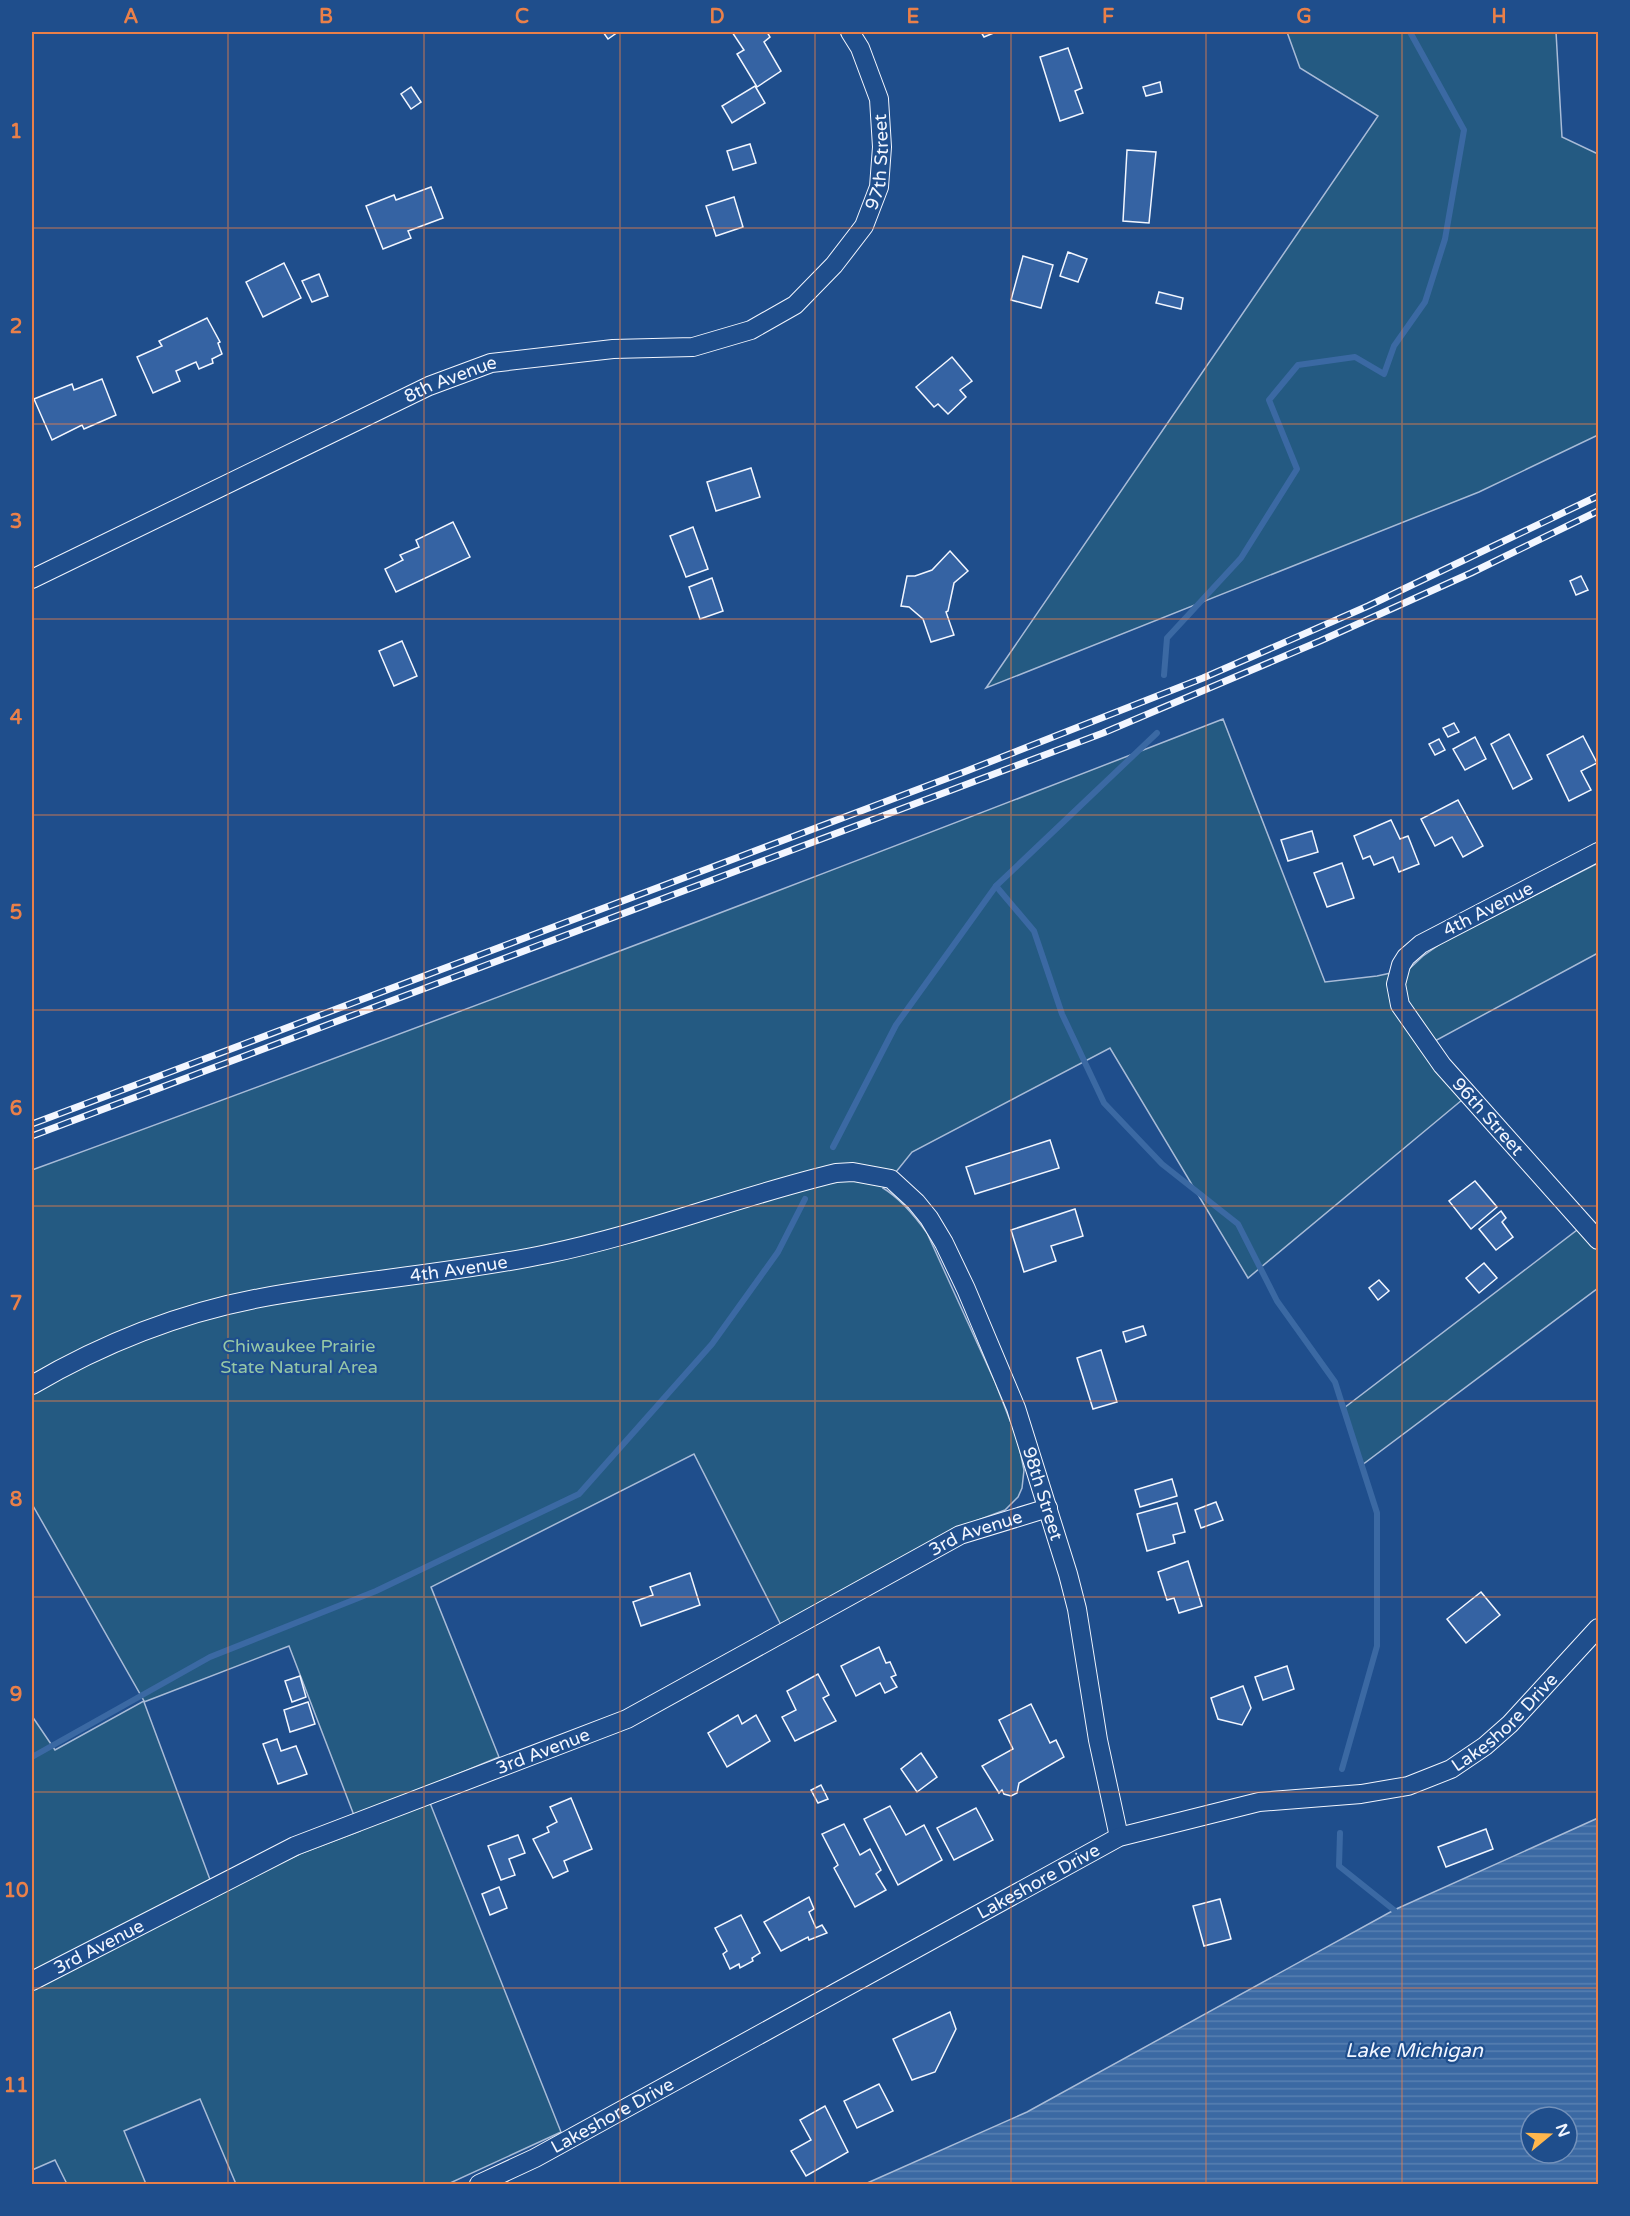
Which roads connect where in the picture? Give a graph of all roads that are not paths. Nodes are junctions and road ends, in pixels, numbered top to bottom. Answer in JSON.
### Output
{"nodes":[{"id":1,"x":850,"y":32,"type":"edge"},
{"id":2,"x":864,"y":226,"type":"joint"},
{"id":3,"x":32,"y":579,"type":"edge"},
{"id":4,"x":1599,"y":852,"type":"edge"},
{"id":5,"x":1396,"y":984,"type":"joint"},
{"id":6,"x":891,"y":1179,"type":"joint"},
{"id":7,"x":1599,"y":1240,"type":"edge"},
{"id":8,"x":32,"y":1385,"type":"edge"},
{"id":9,"x":1047,"y":1508,"type":"junction"},
{"id":10,"x":1599,"y":1628,"type":"edge"},
{"id":11,"x":1119,"y":1837,"type":"junction"},
{"id":12,"x":32,"y":1981,"type":"edge"},
{"id":13,"x":479,"y":2184,"type":"edge"}],
"edges":[{"from":1,"to":2,"type":"street","name":"97th Street"},
{"from":2,"to":3,"type":"street","name":"8th Avenue"},
{"from":4,"to":5,"type":"street","name":"4th Avenue"},
{"from":5,"to":7,"type":"street","name":"96th Street"},
{"from":6,"to":8,"type":"street","name":"4th Avenue"},
{"from":6,"to":9,"type":"street","name":"98th Street"},
{"from":9,"to":11,"type":"street","name":"98th Street"},
{"from":9,"to":12,"type":"street","name":"3rd Avenue"},
{"from":10,"to":11,"type":"street","name":"Lakeshore Drive"},
{"from":11,"to":13,"type":"street","name":"Lakeshore Drive"}]}
